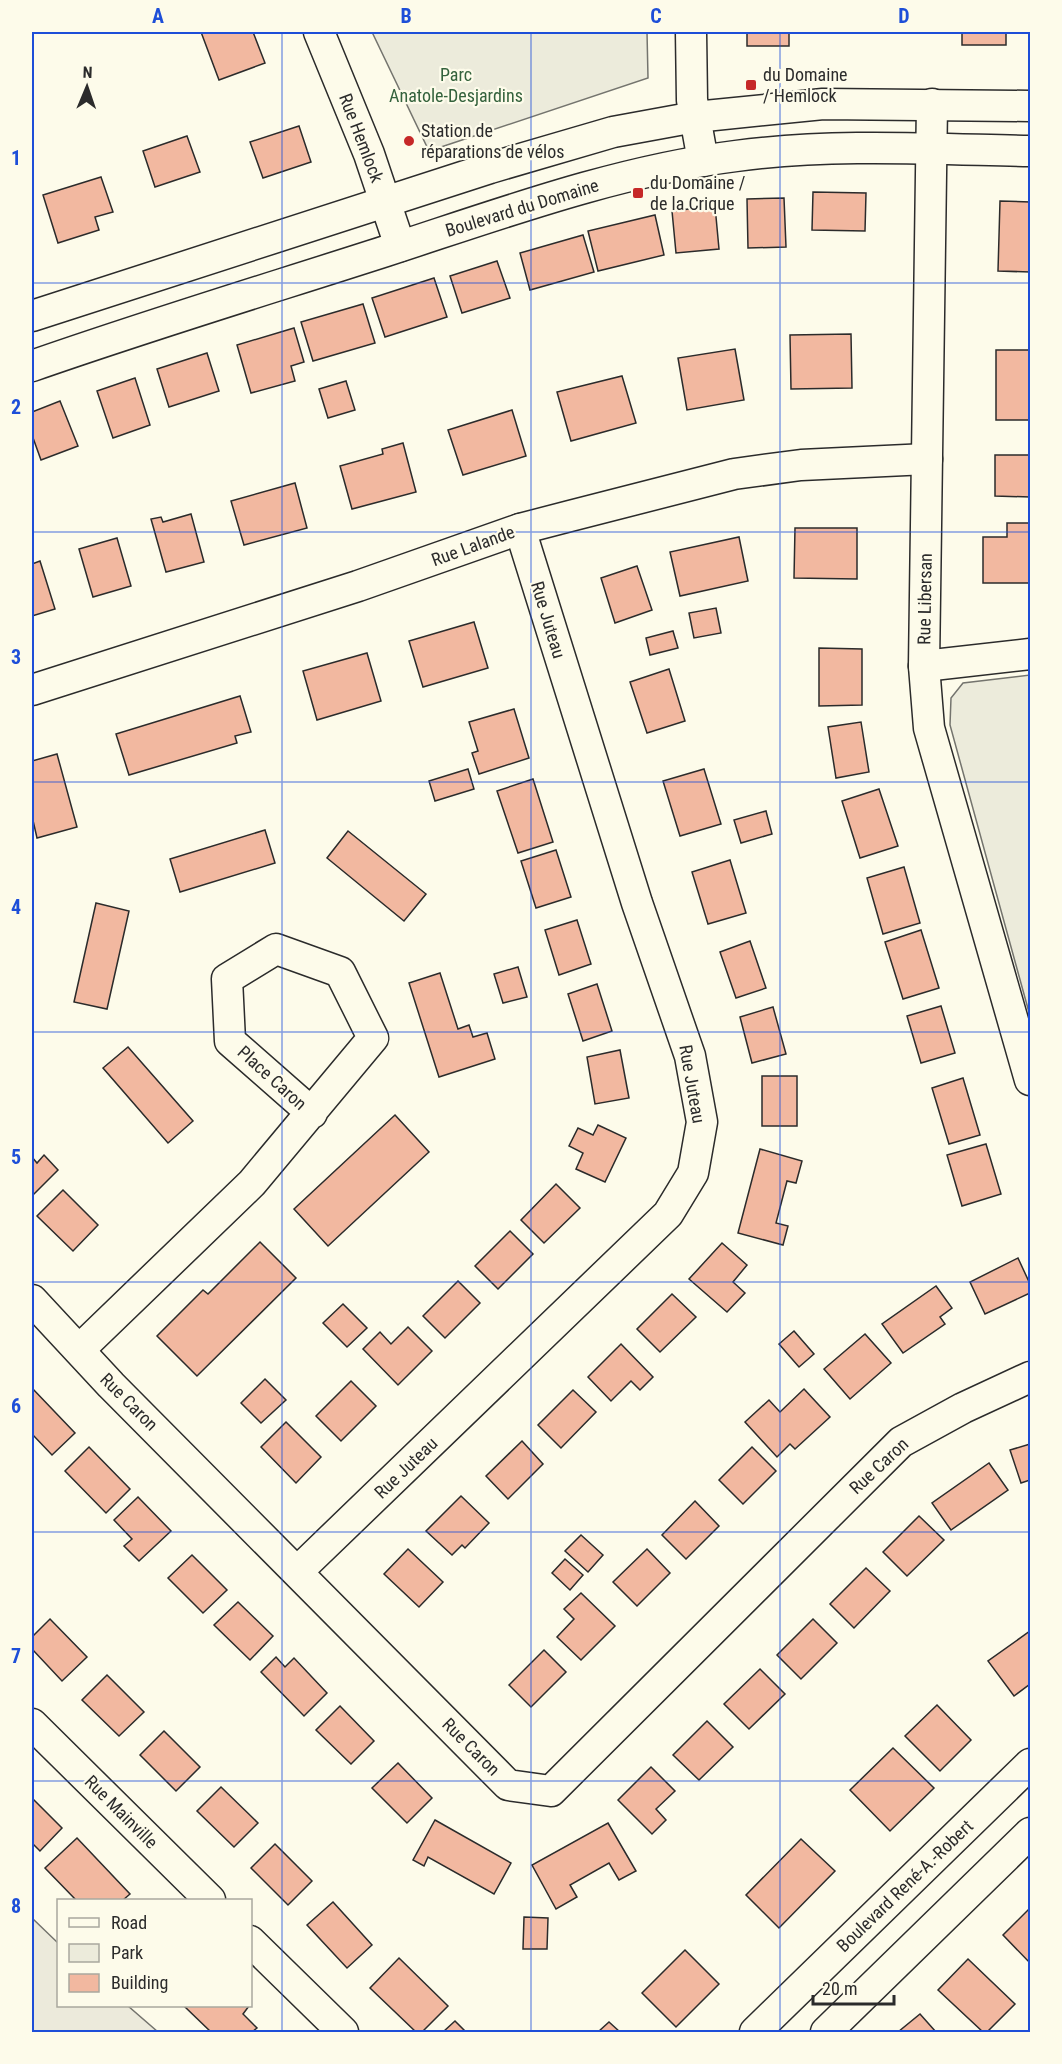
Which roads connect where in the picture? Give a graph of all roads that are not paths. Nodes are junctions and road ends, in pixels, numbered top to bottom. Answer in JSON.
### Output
{"nodes":[{"id":1,"x":319,"y":32,"type":"edge"},
{"id":2,"x":691,"y":32,"type":"edge"},
{"id":3,"x":932,"y":104,"type":"junction"},
{"id":4,"x":1030,"y":106,"type":"edge"},
{"id":5,"x":695,"y":117,"type":"junction"},
{"id":6,"x":932,"y":149,"type":"junction"},
{"id":7,"x":1030,"y":151,"type":"edge"},
{"id":8,"x":703,"y":161,"type":"junction"},
{"id":9,"x":385,"y":202,"type":"junction"},
{"id":10,"x":400,"y":246,"type":"junction"},
{"id":11,"x":32,"y":316,"type":"edge"},
{"id":12,"x":32,"y":366,"type":"edge"},
{"id":13,"x":927,"y":459,"type":"junction"},
{"id":14,"x":520,"y":529,"type":"junction"},
{"id":15,"x":1030,"y":654,"type":"edge"},
{"id":16,"x":924,"y":666,"type":"junction"},
{"id":17,"x":32,"y":690,"type":"edge"},
{"id":18,"x":1030,"y":1080,"type":"edge"},
{"id":19,"x":312,"y":1113,"type":"junction"},
{"id":20,"x":32,"y":1300,"type":"edge"},
{"id":21,"x":79,"y":1350,"type":"junction"},
{"id":22,"x":1030,"y":1377,"type":"edge"},
{"id":23,"x":298,"y":1571,"type":"junction"},
{"id":24,"x":32,"y":1724,"type":"edge"},
{"id":25,"x":1030,"y":1764,"type":"edge"},
{"id":26,"x":1030,"y":1833,"type":"edge"},
{"id":27,"x":209,"y":1899,"type":"edge"},
{"id":28,"x":252,"y":1943,"type":"edge"},
{"id":29,"x":343,"y":2032,"type":"edge"},
{"id":30,"x":755,"y":2032,"type":"edge"},
{"id":31,"x":826,"y":2032,"type":"edge"}],
"edges":[{"from":1,"to":9,"type":"street","name":"Rue Hemlock"},
{"from":2,"to":5,"type":"street"},
{"from":3,"to":4,"type":"street"},
{"from":3,"to":5,"type":"street"},
{"from":3,"to":6,"type":"street","name":"Rue Libersan"},
{"from":5,"to":8,"type":"street"},
{"from":5,"to":9,"type":"street"},
{"from":6,"to":7,"type":"street","name":"Boulevard du Domaine"},
{"from":6,"to":8,"type":"street","name":"Boulevard du Domaine"},
{"from":6,"to":13,"type":"street","name":"Rue Libersan"},
{"from":8,"to":10,"type":"street","name":"Boulevard du Domaine"},
{"from":9,"to":10,"type":"street","name":"Rue Hemlock"},
{"from":9,"to":11,"type":"street"},
{"from":10,"to":12,"type":"street","name":"Boulevard du Domaine"},
{"from":13,"to":14,"type":"street","name":"Rue Lalande"},
{"from":13,"to":16,"type":"street","name":"Rue Libersan"},
{"from":14,"to":17,"type":"street","name":"Rue Lalande"},
{"from":14,"to":23,"type":"street","name":"Rue Juteau"},
{"from":15,"to":16,"type":"street"},
{"from":16,"to":18,"type":"street","name":"Rue Libersan"},
{"from":19,"to":19,"type":"street","name":"Place Caron"},
{"from":19,"to":21,"type":"street","name":"Place Caron"},
{"from":20,"to":21,"type":"street","name":"Rue Caron"},
{"from":21,"to":23,"type":"street","name":"Rue Caron"},
{"from":22,"to":23,"type":"street","name":"Rue Caron"},
{"from":24,"to":27,"type":"street","name":"Rue Mainville"},
{"from":25,"to":30,"type":"street","name":"Boulevard René-A.-Robert"},
{"from":26,"to":31,"type":"street"},
{"from":28,"to":29,"type":"street"}]}
